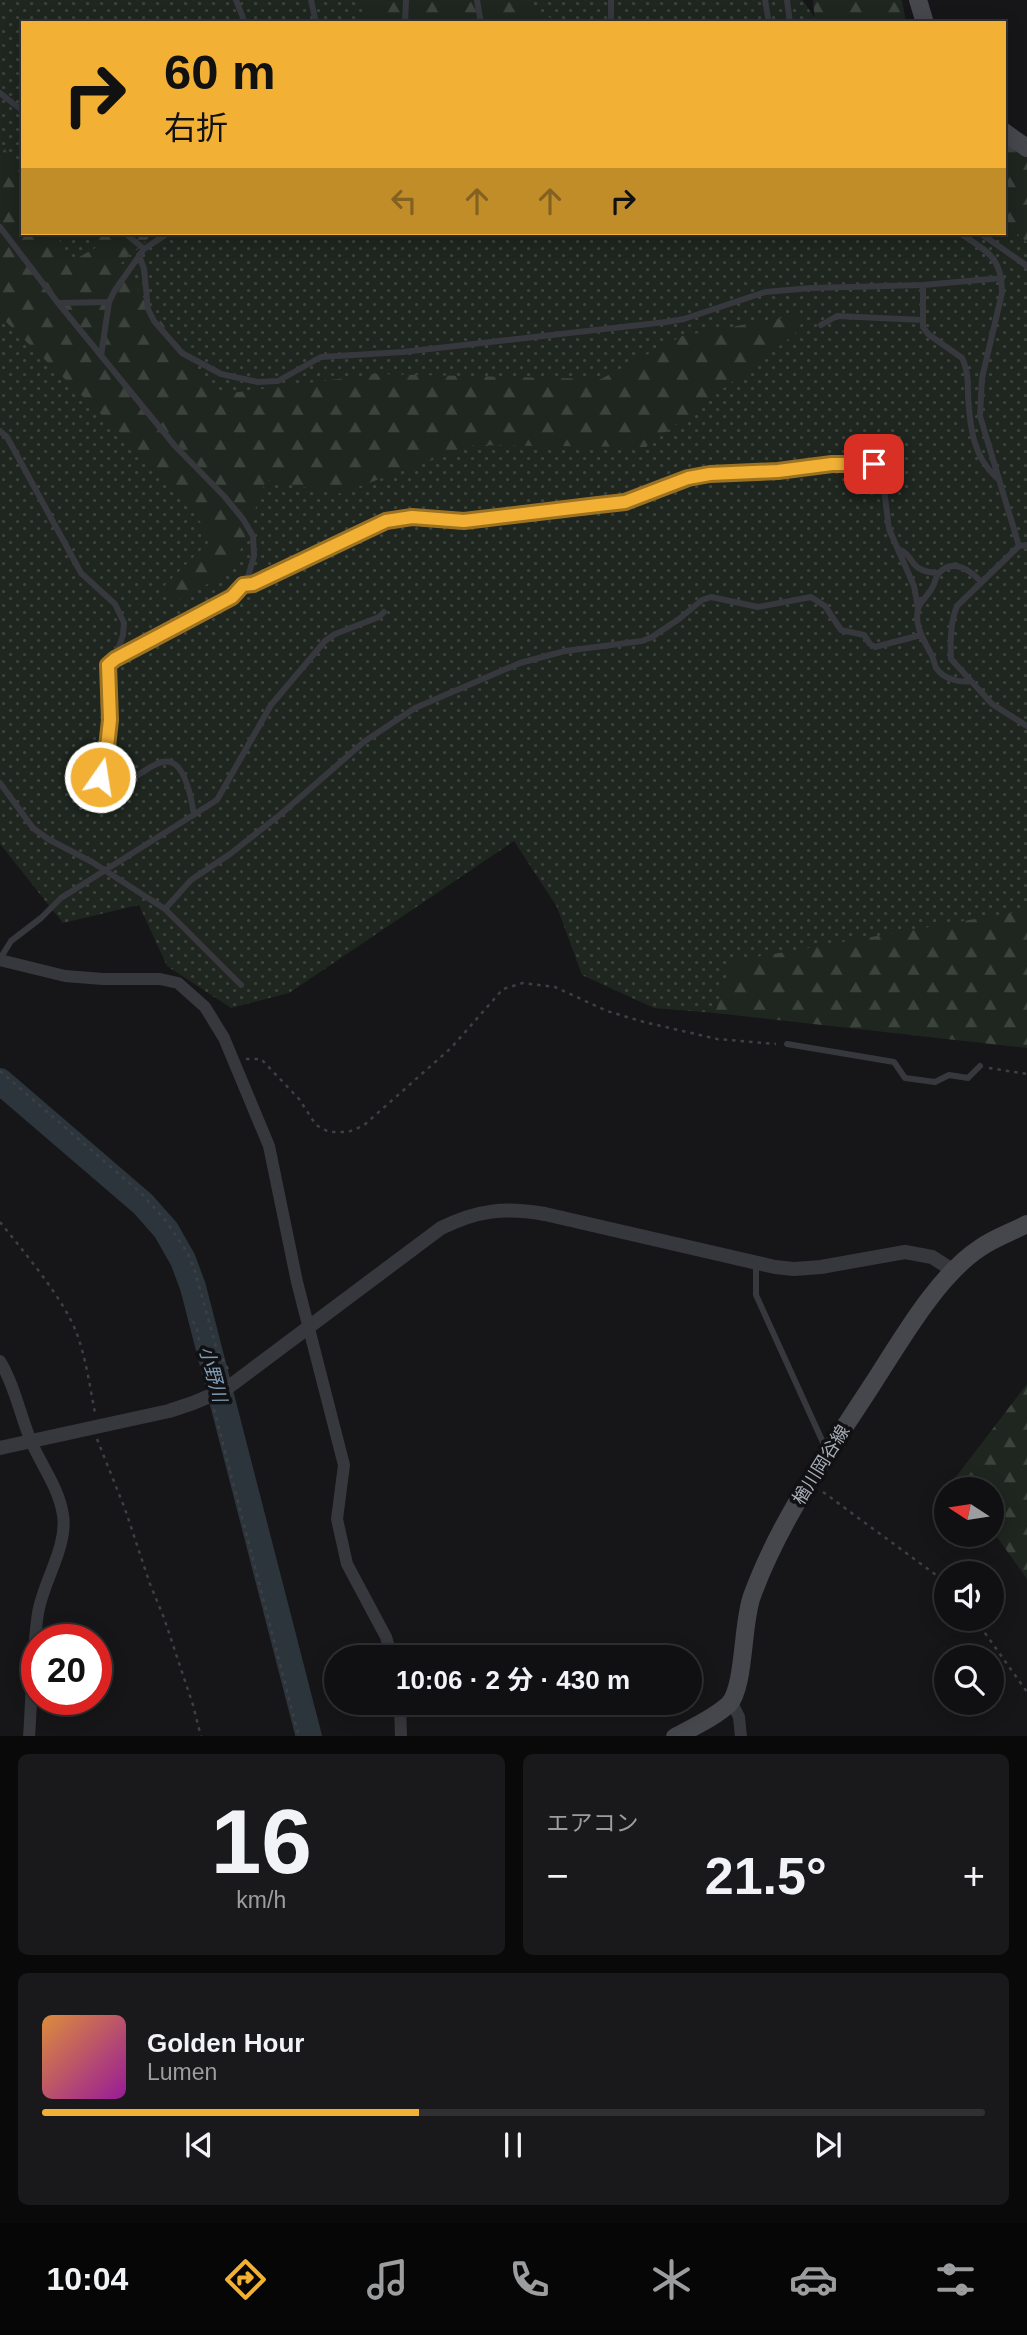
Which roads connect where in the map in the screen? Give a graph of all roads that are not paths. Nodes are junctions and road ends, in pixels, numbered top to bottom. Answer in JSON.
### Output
{"nodes":[{"id":1,"x":236,"y":0,"type":"edge"},
{"id":2,"x":311,"y":0,"type":"edge"},
{"id":3,"x":407,"y":0,"type":"edge"},
{"id":4,"x":477,"y":0,"type":"edge"},
{"id":5,"x":611,"y":0,"type":"edge"},
{"id":6,"x":765,"y":0,"type":"edge"},
{"id":7,"x":787,"y":0,"type":"edge"},
{"id":8,"x":918,"y":0,"type":"edge"},
{"id":9,"x":244,"y":21,"type":"edge"},
{"id":10,"x":316,"y":21,"type":"edge"},
{"id":11,"x":405,"y":21,"type":"edge"},
{"id":12,"x":481,"y":21,"type":"edge"},
{"id":13,"x":611,"y":21,"type":"edge"},
{"id":14,"x":769,"y":21,"type":"edge"},
{"id":15,"x":790,"y":21,"type":"edge"},
{"id":16,"x":924,"y":21,"type":"edge"},
{"id":17,"x":0,"y":93,"type":"edge"},
{"id":18,"x":21,"y":109,"type":"edge"},
{"id":19,"x":1006,"y":133,"type":"edge"},
{"id":20,"x":1027,"y":148,"type":"edge"},
{"id":21,"x":0,"y":227,"type":"edge"},
{"id":22,"x":128,"y":235,"type":"edge"},
{"id":23,"x":165,"y":235,"type":"edge"},
{"id":24,"x":963,"y":235,"type":"edge"},
{"id":25,"x":983,"y":235,"type":"edge"},
{"id":26,"x":144,"y":248,"type":"junction"},
{"id":27,"x":139,"y":255,"type":"junction"},
{"id":28,"x":1027,"y":265,"type":"edge"},
{"id":29,"x":1002,"y":278,"type":"junction"},
{"id":30,"x":923,"y":285,"type":"junction"},
{"id":31,"x":109,"y":302,"type":"junction"},
{"id":32,"x":58,"y":303,"type":"junction"},
{"id":33,"x":923,"y":320,"type":"junction"},
{"id":34,"x":821,"y":325,"type":"dead end"},
{"id":35,"x":101,"y":356,"type":"junction"},
{"id":36,"x":0,"y":431,"type":"edge"},
{"id":37,"x":999,"y":479,"type":"junction"},
{"id":38,"x":1023,"y":545,"type":"edge"},
{"id":39,"x":897,"y":549,"type":"junction"},
{"id":40,"x":938,"y":573,"type":"junction"},
{"id":41,"x":981,"y":582,"type":"junction"},
{"id":42,"x":243,"y":585,"type":"junction"},
{"id":43,"x":918,"y":608,"type":"junction"},
{"id":44,"x":384,"y":612,"type":"dead end"},
{"id":45,"x":921,"y":635,"type":"junction"},
{"id":46,"x":115,"y":659,"type":"junction"},
{"id":47,"x":971,"y":681,"type":"junction"},
{"id":48,"x":1027,"y":726,"type":"edge"},
{"id":49,"x":0,"y":783,"type":"edge"},
{"id":50,"x":194,"y":816,"type":"junction"},
{"id":51,"x":105,"y":871,"type":"junction"},
{"id":52,"x":165,"y":909,"type":"junction"},
{"id":53,"x":0,"y":959,"type":"edge"},
{"id":54,"x":241,"y":985,"type":"dead end"},
{"id":55,"x":786,"y":1044,"type":"road end"},
{"id":56,"x":980,"y":1066,"type":"road end"},
{"id":57,"x":1027,"y":1224,"type":"edge"},
{"id":58,"x":756,"y":1262,"type":"junction"},
{"id":59,"x":954,"y":1271,"type":"junction"},
{"id":60,"x":307,"y":1328,"type":"junction"},
{"id":61,"x":0,"y":1361,"type":"edge"},
{"id":62,"x":31,"y":1442,"type":"junction"},
{"id":63,"x":0,"y":1448,"type":"edge"},
{"id":64,"x":827,"y":1451,"type":"junction"},
{"id":65,"x":388,"y":1645,"type":"edge"},
{"id":66,"x":731,"y":1702,"type":"junction"},
{"id":67,"x":400,"y":1715,"type":"edge"},
{"id":68,"x":29,"y":1736,"type":"edge"},
{"id":69,"x":401,"y":1736,"type":"edge"},
{"id":70,"x":677,"y":1736,"type":"edge"},
{"id":71,"x":741,"y":1736,"type":"edge"}],
"edges":[{"from":1,"to":9,"type":"lane"},
{"from":2,"to":10,"type":"lane"},
{"from":3,"to":11,"type":"lane"},
{"from":4,"to":12,"type":"lane"},
{"from":5,"to":13,"type":"lane"},
{"from":6,"to":14,"type":"lane"},
{"from":7,"to":15,"type":"lane"},
{"from":8,"to":16,"type":"main road"},
{"from":17,"to":18,"type":"lane"},
{"from":19,"to":20,"type":"main road"},
{"from":21,"to":32,"type":"lane"},
{"from":22,"to":26,"type":"lane"},
{"from":23,"to":26,"type":"lane"},
{"from":24,"to":29,"type":"lane"},
{"from":25,"to":28,"type":"lane"},
{"from":26,"to":27,"type":"lane"},
{"from":27,"to":30,"type":"lane"},
{"from":27,"to":31,"type":"lane"},
{"from":29,"to":30,"type":"lane"},
{"from":29,"to":37,"type":"lane"},
{"from":30,"to":33,"type":"lane"},
{"from":31,"to":32,"type":"lane"},
{"from":31,"to":35,"type":"lane"},
{"from":32,"to":35,"type":"lane"},
{"from":33,"to":34,"type":"lane"},
{"from":33,"to":37,"type":"lane"},
{"from":35,"to":42,"type":"lane"},
{"from":36,"to":46,"type":"lane"},
{"from":37,"to":38,"type":"lane"},
{"from":38,"to":41,"type":"lane"},
{"from":39,"to":40,"type":"lane"},
{"from":39,"to":42,"type":"lane"},
{"from":39,"to":43,"type":"lane"},
{"from":40,"to":41,"type":"lane"},
{"from":40,"to":43,"type":"lane"},
{"from":41,"to":47,"type":"lane"},
{"from":42,"to":46,"type":"lane"},
{"from":43,"to":45,"type":"lane"},
{"from":44,"to":50,"type":"lane"},
{"from":45,"to":47,"type":"lane"},
{"from":45,"to":52,"type":"lane"},
{"from":46,"to":50,"type":"lane"},
{"from":47,"to":48,"type":"lane"},
{"from":49,"to":51,"type":"lane"},
{"from":50,"to":51,"type":"lane"},
{"from":51,"to":52,"type":"lane"},
{"from":51,"to":53,"type":"lane"},
{"from":52,"to":54,"type":"lane"},
{"from":53,"to":60,"type":"street"},
{"from":55,"to":56,"type":"lane"},
{"from":57,"to":59,"type":"main road","name":"楢川岡谷線"},
{"from":58,"to":59,"type":"street"},
{"from":58,"to":60,"type":"street"},
{"from":58,"to":64,"type":"lane"},
{"from":59,"to":64,"type":"main road","name":"楢川岡谷線"},
{"from":60,"to":62,"type":"street"},
{"from":60,"to":65,"type":"street"},
{"from":61,"to":62,"type":"street"},
{"from":62,"to":63,"type":"street"},
{"from":62,"to":68,"type":"street"},
{"from":64,"to":66,"type":"main road","name":"楢川岡谷線"},
{"from":66,"to":70,"type":"main road"},
{"from":66,"to":71,"type":"street"},
{"from":67,"to":69,"type":"street"}]}
